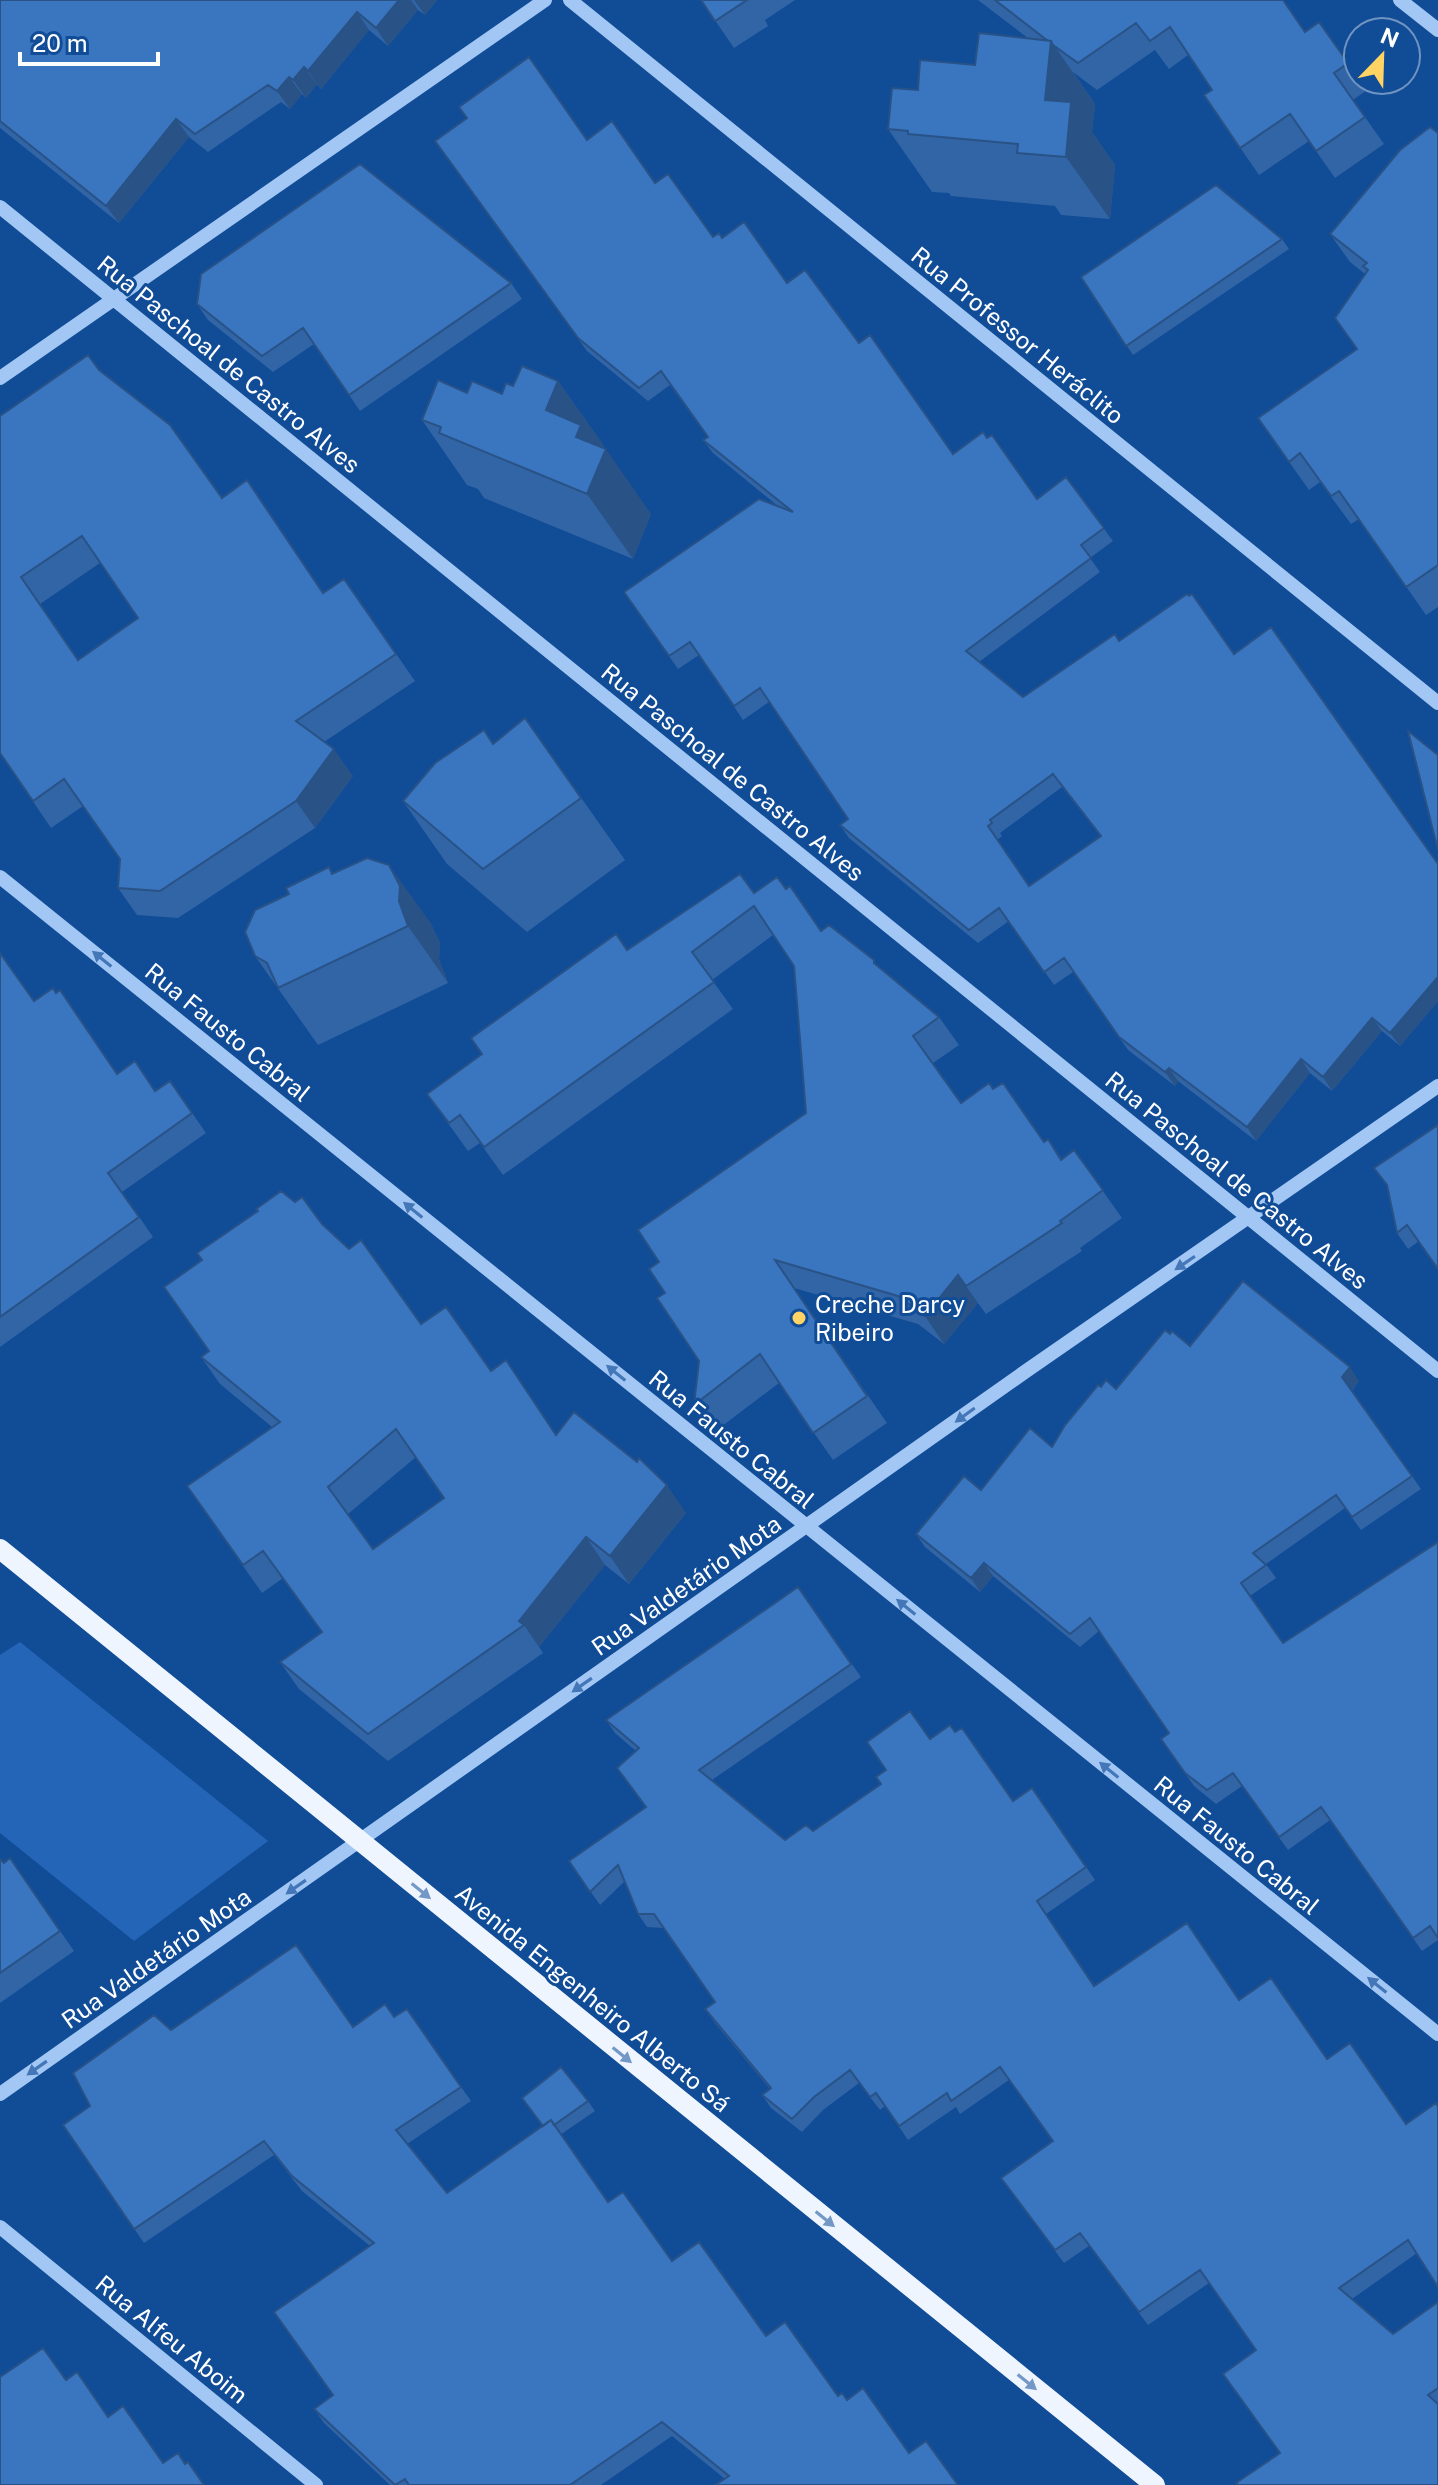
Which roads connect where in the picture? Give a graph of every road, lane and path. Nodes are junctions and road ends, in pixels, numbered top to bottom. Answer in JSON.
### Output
{"nodes":[{"id":1,"x":545,"y":0,"type":"edge"},
{"id":2,"x":570,"y":0,"type":"edge"},
{"id":3,"x":1400,"y":0,"type":"edge"},
{"id":4,"x":1438,"y":30,"type":"edge"},
{"id":5,"x":0,"y":207,"type":"edge"},
{"id":6,"x":114,"y":300,"type":"junction"},
{"id":7,"x":0,"y":378,"type":"edge"},
{"id":8,"x":1438,"y":703,"type":"edge"},
{"id":9,"x":0,"y":877,"type":"edge"},
{"id":10,"x":1438,"y":1086,"type":"edge"},
{"id":11,"x":1250,"y":1219,"type":"junction"},
{"id":12,"x":1438,"y":1371,"type":"edge"},
{"id":13,"x":807,"y":1528,"type":"junction"},
{"id":14,"x":0,"y":1549,"type":"edge"},
{"id":15,"x":360,"y":1843,"type":"junction"},
{"id":16,"x":1438,"y":2034,"type":"edge"},
{"id":17,"x":0,"y":2094,"type":"edge"},
{"id":18,"x":0,"y":2227,"type":"edge"},
{"id":19,"x":316,"y":2485,"type":"edge"},
{"id":20,"x":1155,"y":2485,"type":"edge"}],
"edges":[{"from":1,"to":6,"type":"street"},
{"from":2,"to":8,"type":"street","name":"Rua Professor Heráclito"},
{"from":3,"to":4,"type":"street"},
{"from":5,"to":6,"type":"street","name":"Rua Paschoal de Castro Alves"},
{"from":6,"to":7,"type":"street"},
{"from":6,"to":11,"type":"street","name":"Rua Paschoal de Castro Alves"},
{"from":13,"to":9,"type":"street","name":"Rua Fausto Cabral","one_way":true},
{"from":10,"to":11,"type":"street","name":"Rua Valdetário Mota"},
{"from":11,"to":12,"type":"street","name":"Rua Paschoal de Castro Alves"},
{"from":11,"to":13,"type":"street","name":"Rua Valdetário Mota","one_way":true},
{"from":13,"to":15,"type":"street","name":"Rua Valdetário Mota","one_way":true},
{"from":16,"to":13,"type":"street","name":"Rua Fausto Cabral","one_way":true},
{"from":14,"to":15,"type":"main road","name":"Avenida Engenheiro Alberto Sá"},
{"from":15,"to":17,"type":"street","name":"Rua Valdetário Mota","one_way":true},
{"from":15,"to":20,"type":"main road","name":"Avenida Engenheiro Alberto Sá","one_way":true},
{"from":18,"to":19,"type":"street","name":"Rua Alfeu Aboim"}]}
